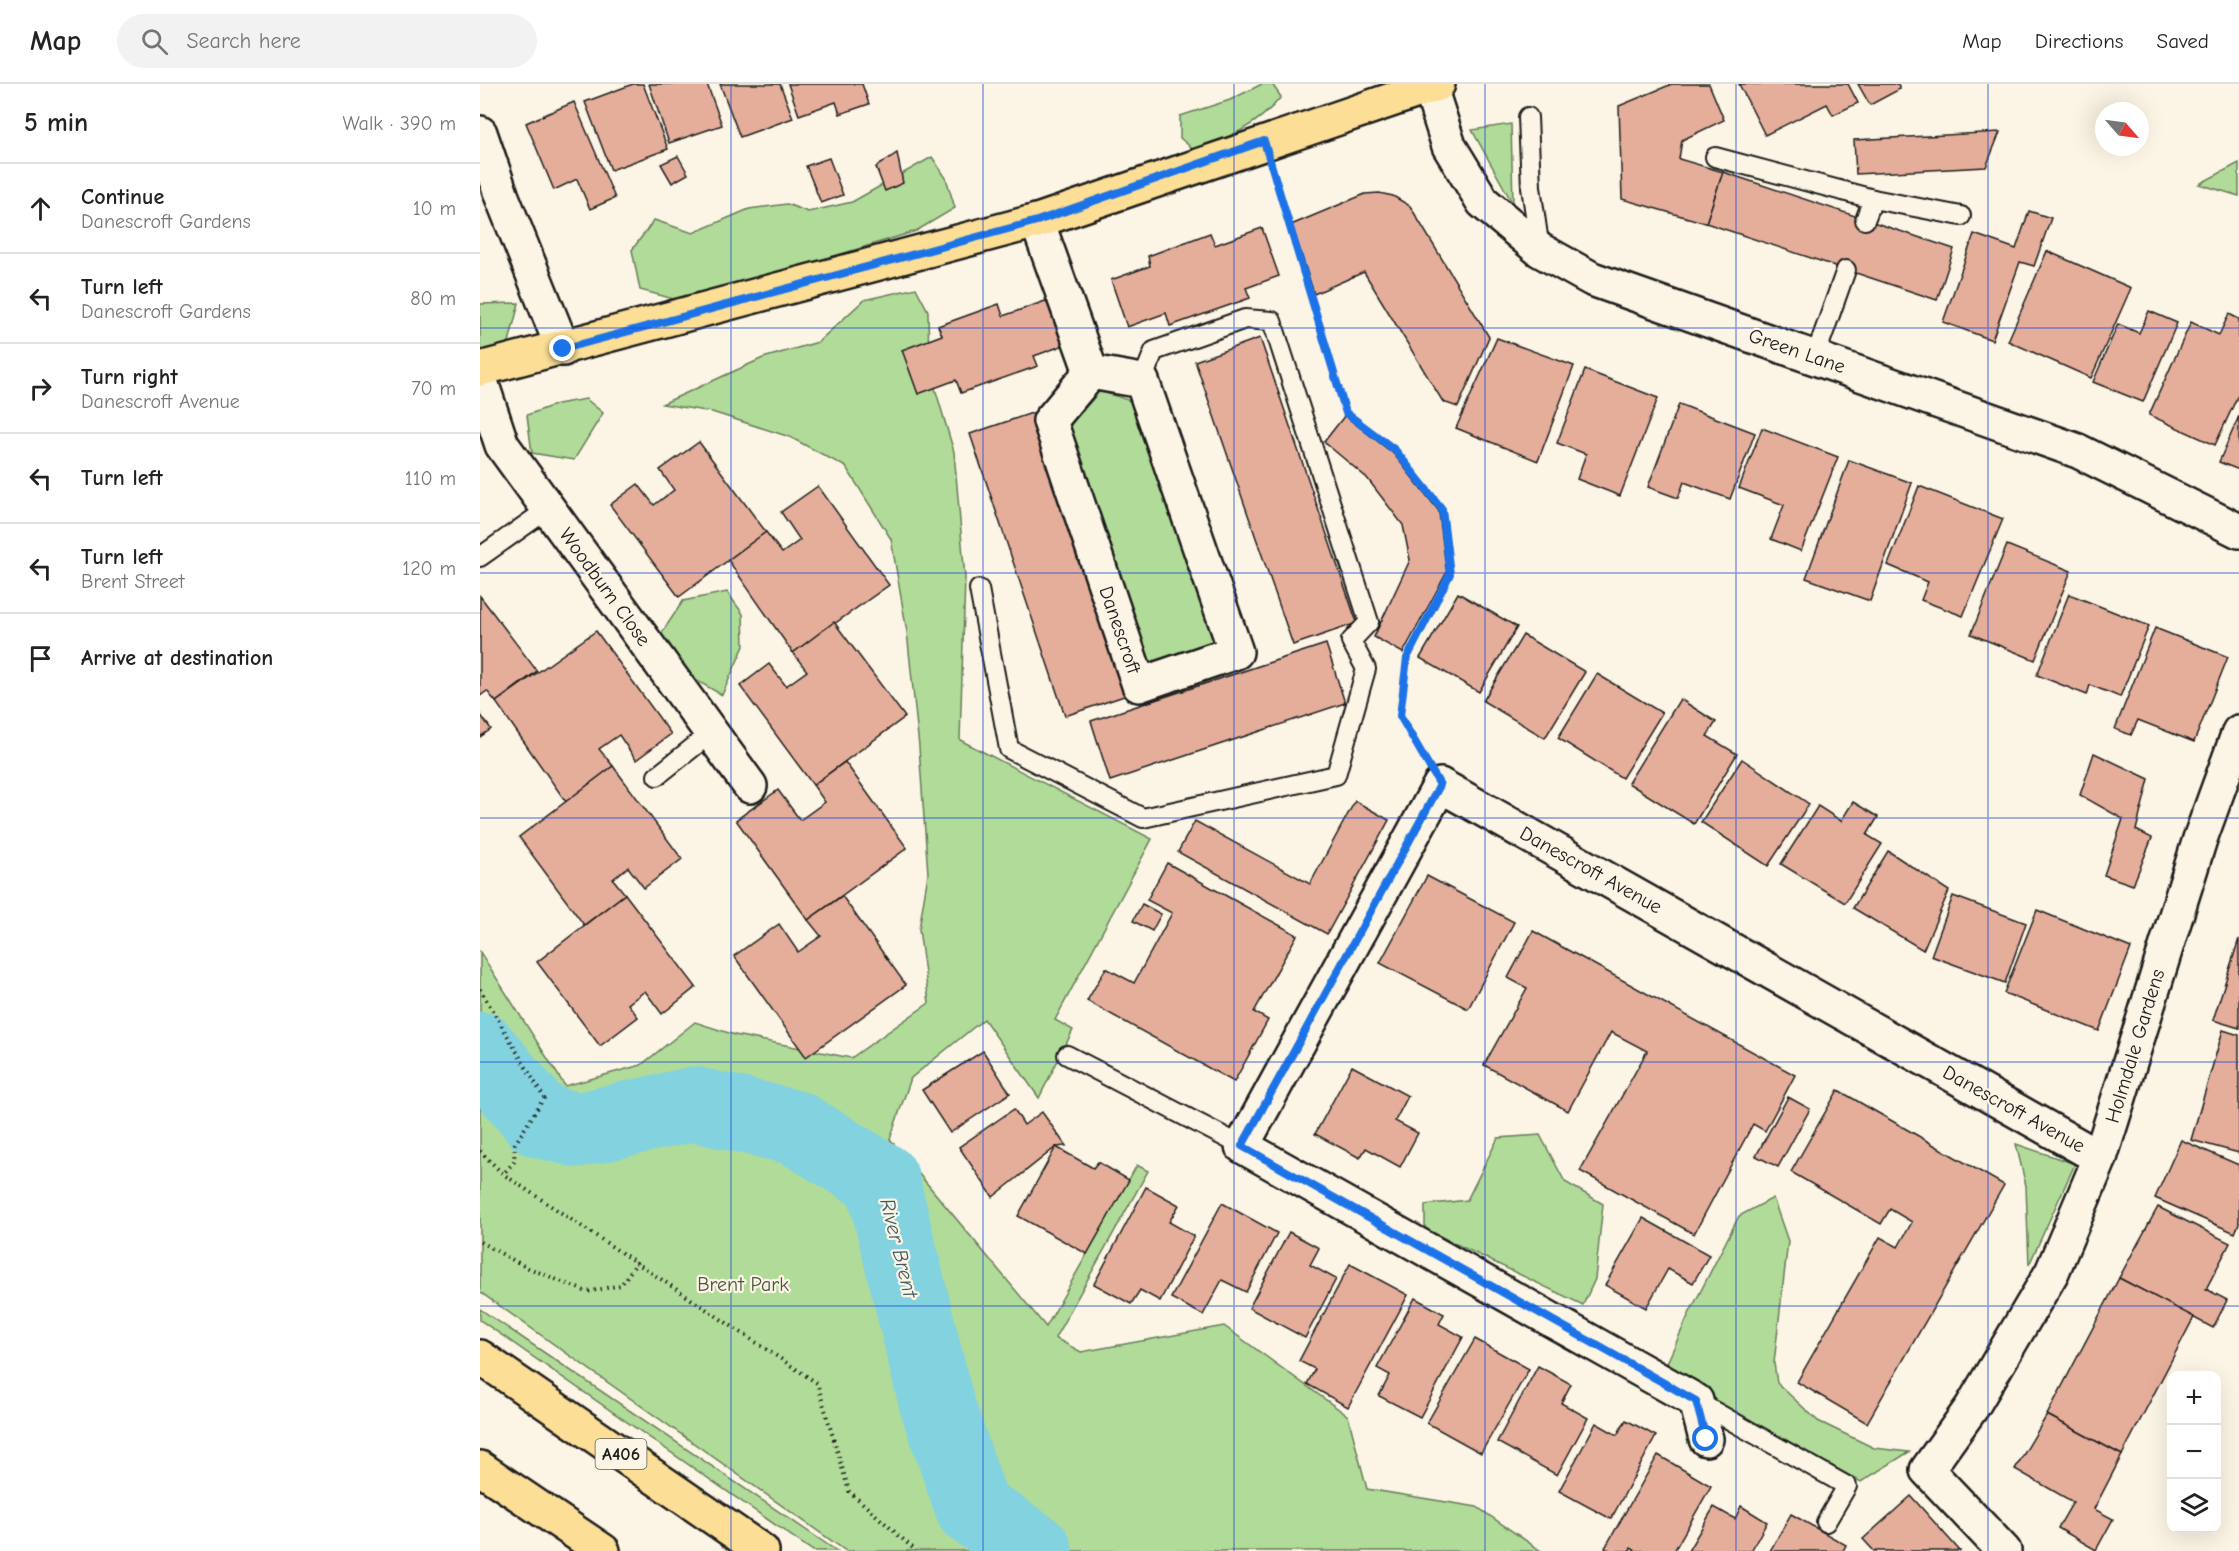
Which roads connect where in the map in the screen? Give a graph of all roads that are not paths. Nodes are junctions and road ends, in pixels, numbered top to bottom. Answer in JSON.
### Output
{"nodes":[{"id":1,"x":1432,"y":85,"type":"edge"},
{"id":2,"x":1528,"y":117,"type":"dead end"},
{"id":3,"x":480,"y":133,"type":"edge"},
{"id":4,"x":1715,"y":157,"type":"dead end"},
{"id":5,"x":1873,"y":199,"type":"junction"},
{"id":6,"x":1960,"y":216,"type":"dead end"},
{"id":7,"x":1865,"y":220,"type":"dead end"},
{"id":8,"x":1037,"y":221,"type":"junction"},
{"id":9,"x":1540,"y":250,"type":"junction"},
{"id":10,"x":1846,"y":270,"type":"dead end"},
{"id":11,"x":563,"y":349,"type":"junction"},
{"id":12,"x":1815,"y":357,"type":"junction"},
{"id":13,"x":480,"y":369,"type":"edge"},
{"id":14,"x":1091,"y":372,"type":"junction"},
{"id":15,"x":480,"y":379,"type":"edge"},
{"id":16,"x":1142,"y":381,"type":"junction"},
{"id":17,"x":548,"y":509,"type":"junction"},
{"id":18,"x":2239,"y":531,"type":"edge"},
{"id":19,"x":480,"y":557,"type":"edge"},
{"id":20,"x":979,"y":589,"type":"dead end"},
{"id":21,"x":2239,"y":732,"type":"edge"},
{"id":22,"x":711,"y":733,"type":"junction"},
{"id":23,"x":657,"y":776,"type":"dead end"},
{"id":24,"x":750,"y":786,"type":"dead end"},
{"id":25,"x":1066,"y":1055,"type":"dead end"},
{"id":26,"x":1242,"y":1146,"type":"junction"},
{"id":27,"x":2100,"y":1158,"type":"junction"},
{"id":28,"x":480,"y":1357,"type":"edge"},
{"id":29,"x":1696,"y":1401,"type":"junction"},
{"id":30,"x":1706,"y":1439,"type":"dead end"},
{"id":31,"x":480,"y":1468,"type":"edge"},
{"id":32,"x":1826,"y":1522,"type":"dead end"},
{"id":33,"x":603,"y":1551,"type":"edge"},
{"id":34,"x":762,"y":1551,"type":"edge"},
{"id":35,"x":2004,"y":1551,"type":"edge"}],
"edges":[{"from":1,"to":8,"type":"main road"},
{"from":1,"to":9,"type":"street","name":"Green Lane"},
{"from":2,"to":9,"type":"lane"},
{"from":3,"to":11,"type":"street"},
{"from":4,"to":5,"type":"lane"},
{"from":5,"to":6,"type":"lane"},
{"from":5,"to":7,"type":"lane"},
{"from":8,"to":11,"type":"main road"},
{"from":8,"to":14,"type":"street"},
{"from":9,"to":12,"type":"street","name":"Green Lane"},
{"from":10,"to":12,"type":"lane"},
{"from":11,"to":13,"type":"main road"},
{"from":12,"to":18,"type":"street","name":"Green Lane"},
{"from":14,"to":16,"type":"street"},
{"from":14,"to":16,"type":"street","name":"Danescroft"},
{"from":15,"to":17,"type":"street","name":"Woodburn Close"},
{"from":16,"to":20,"type":"lane"},
{"from":17,"to":19,"type":"lane"},
{"from":17,"to":22,"type":"street","name":"Woodburn Close"},
{"from":21,"to":27,"type":"street","name":"Holmdale Gardens"},
{"from":22,"to":23,"type":"lane"},
{"from":22,"to":24,"type":"street","name":"Woodburn Close"},
{"from":25,"to":26,"type":"lane"},
{"from":26,"to":27,"type":"street","name":"Danescroft Avenue"},
{"from":26,"to":29,"type":"street"},
{"from":27,"to":35,"type":"street","name":"Holmdale Gardens"},
{"from":28,"to":34,"type":"main road","number":"A406"},
{"from":29,"to":30,"type":"street"},
{"from":29,"to":32,"type":"lane"},
{"from":31,"to":33,"type":"main road"}]}
